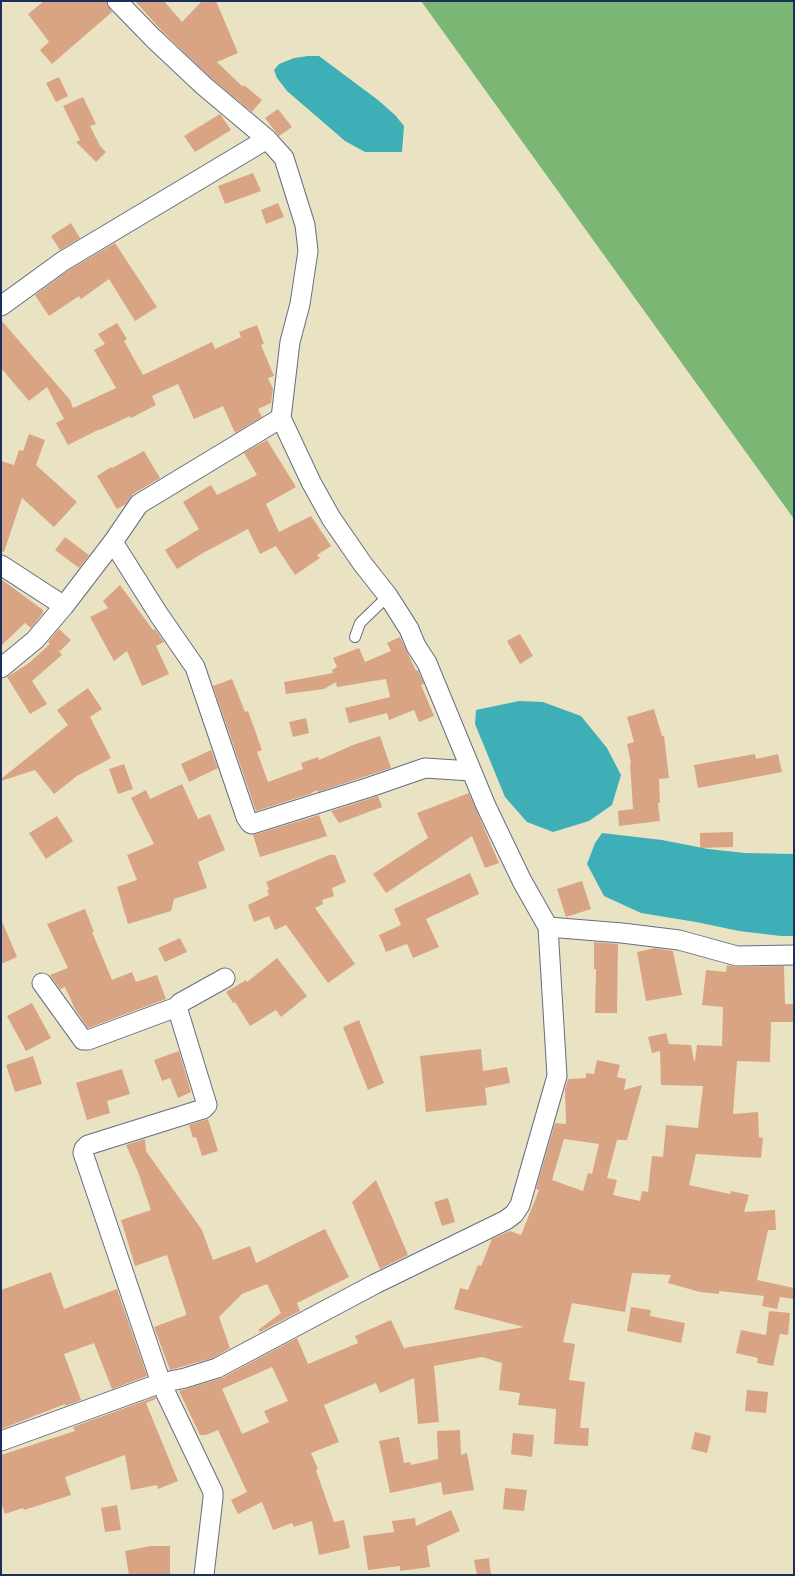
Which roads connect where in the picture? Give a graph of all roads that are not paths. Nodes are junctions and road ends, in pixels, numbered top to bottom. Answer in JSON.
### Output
{"nodes":[{"id":1,"x":117,"y":1,"type":"edge"},
{"id":2,"x":267,"y":139,"type":"junction"},
{"id":3,"x":1,"y":306,"type":"edge"},
{"id":4,"x":281,"y":418,"type":"junction"},
{"id":5,"x":114,"y":542,"type":"junction"},
{"id":6,"x":1,"y":565,"type":"edge"},
{"id":7,"x":388,"y":596,"type":"junction"},
{"id":8,"x":64,"y":606,"type":"junction"},
{"id":9,"x":355,"y":637,"type":"dead end"},
{"id":10,"x":1,"y":668,"type":"edge"},
{"id":11,"x":471,"y":771,"type":"junction"},
{"id":12,"x":548,"y":927,"type":"junction"},
{"id":13,"x":794,"y":955,"type":"edge"},
{"id":14,"x":224,"y":978,"type":"dead end"},
{"id":15,"x":42,"y":983,"type":"dead end"},
{"id":16,"x":177,"y":1007,"type":"junction"},
{"id":17,"x":161,"y":1383,"type":"junction"},
{"id":18,"x":1,"y":1441,"type":"edge"},
{"id":19,"x":204,"y":1575,"type":"edge"}],
"edges":[{"from":1,"to":2,"type":"street"},
{"from":2,"to":3,"type":"street"},
{"from":2,"to":4,"type":"street"},
{"from":4,"to":5,"type":"street"},
{"from":4,"to":7,"type":"street"},
{"from":5,"to":8,"type":"street"},
{"from":5,"to":11,"type":"street"},
{"from":6,"to":8,"type":"street"},
{"from":7,"to":9,"type":"lane"},
{"from":7,"to":11,"type":"street"},
{"from":8,"to":10,"type":"street"},
{"from":11,"to":12,"type":"street"},
{"from":12,"to":13,"type":"street"},
{"from":12,"to":17,"type":"street"},
{"from":14,"to":16,"type":"street"},
{"from":15,"to":16,"type":"street"},
{"from":16,"to":17,"type":"street"},
{"from":17,"to":18,"type":"street"},
{"from":17,"to":19,"type":"street"}]}
